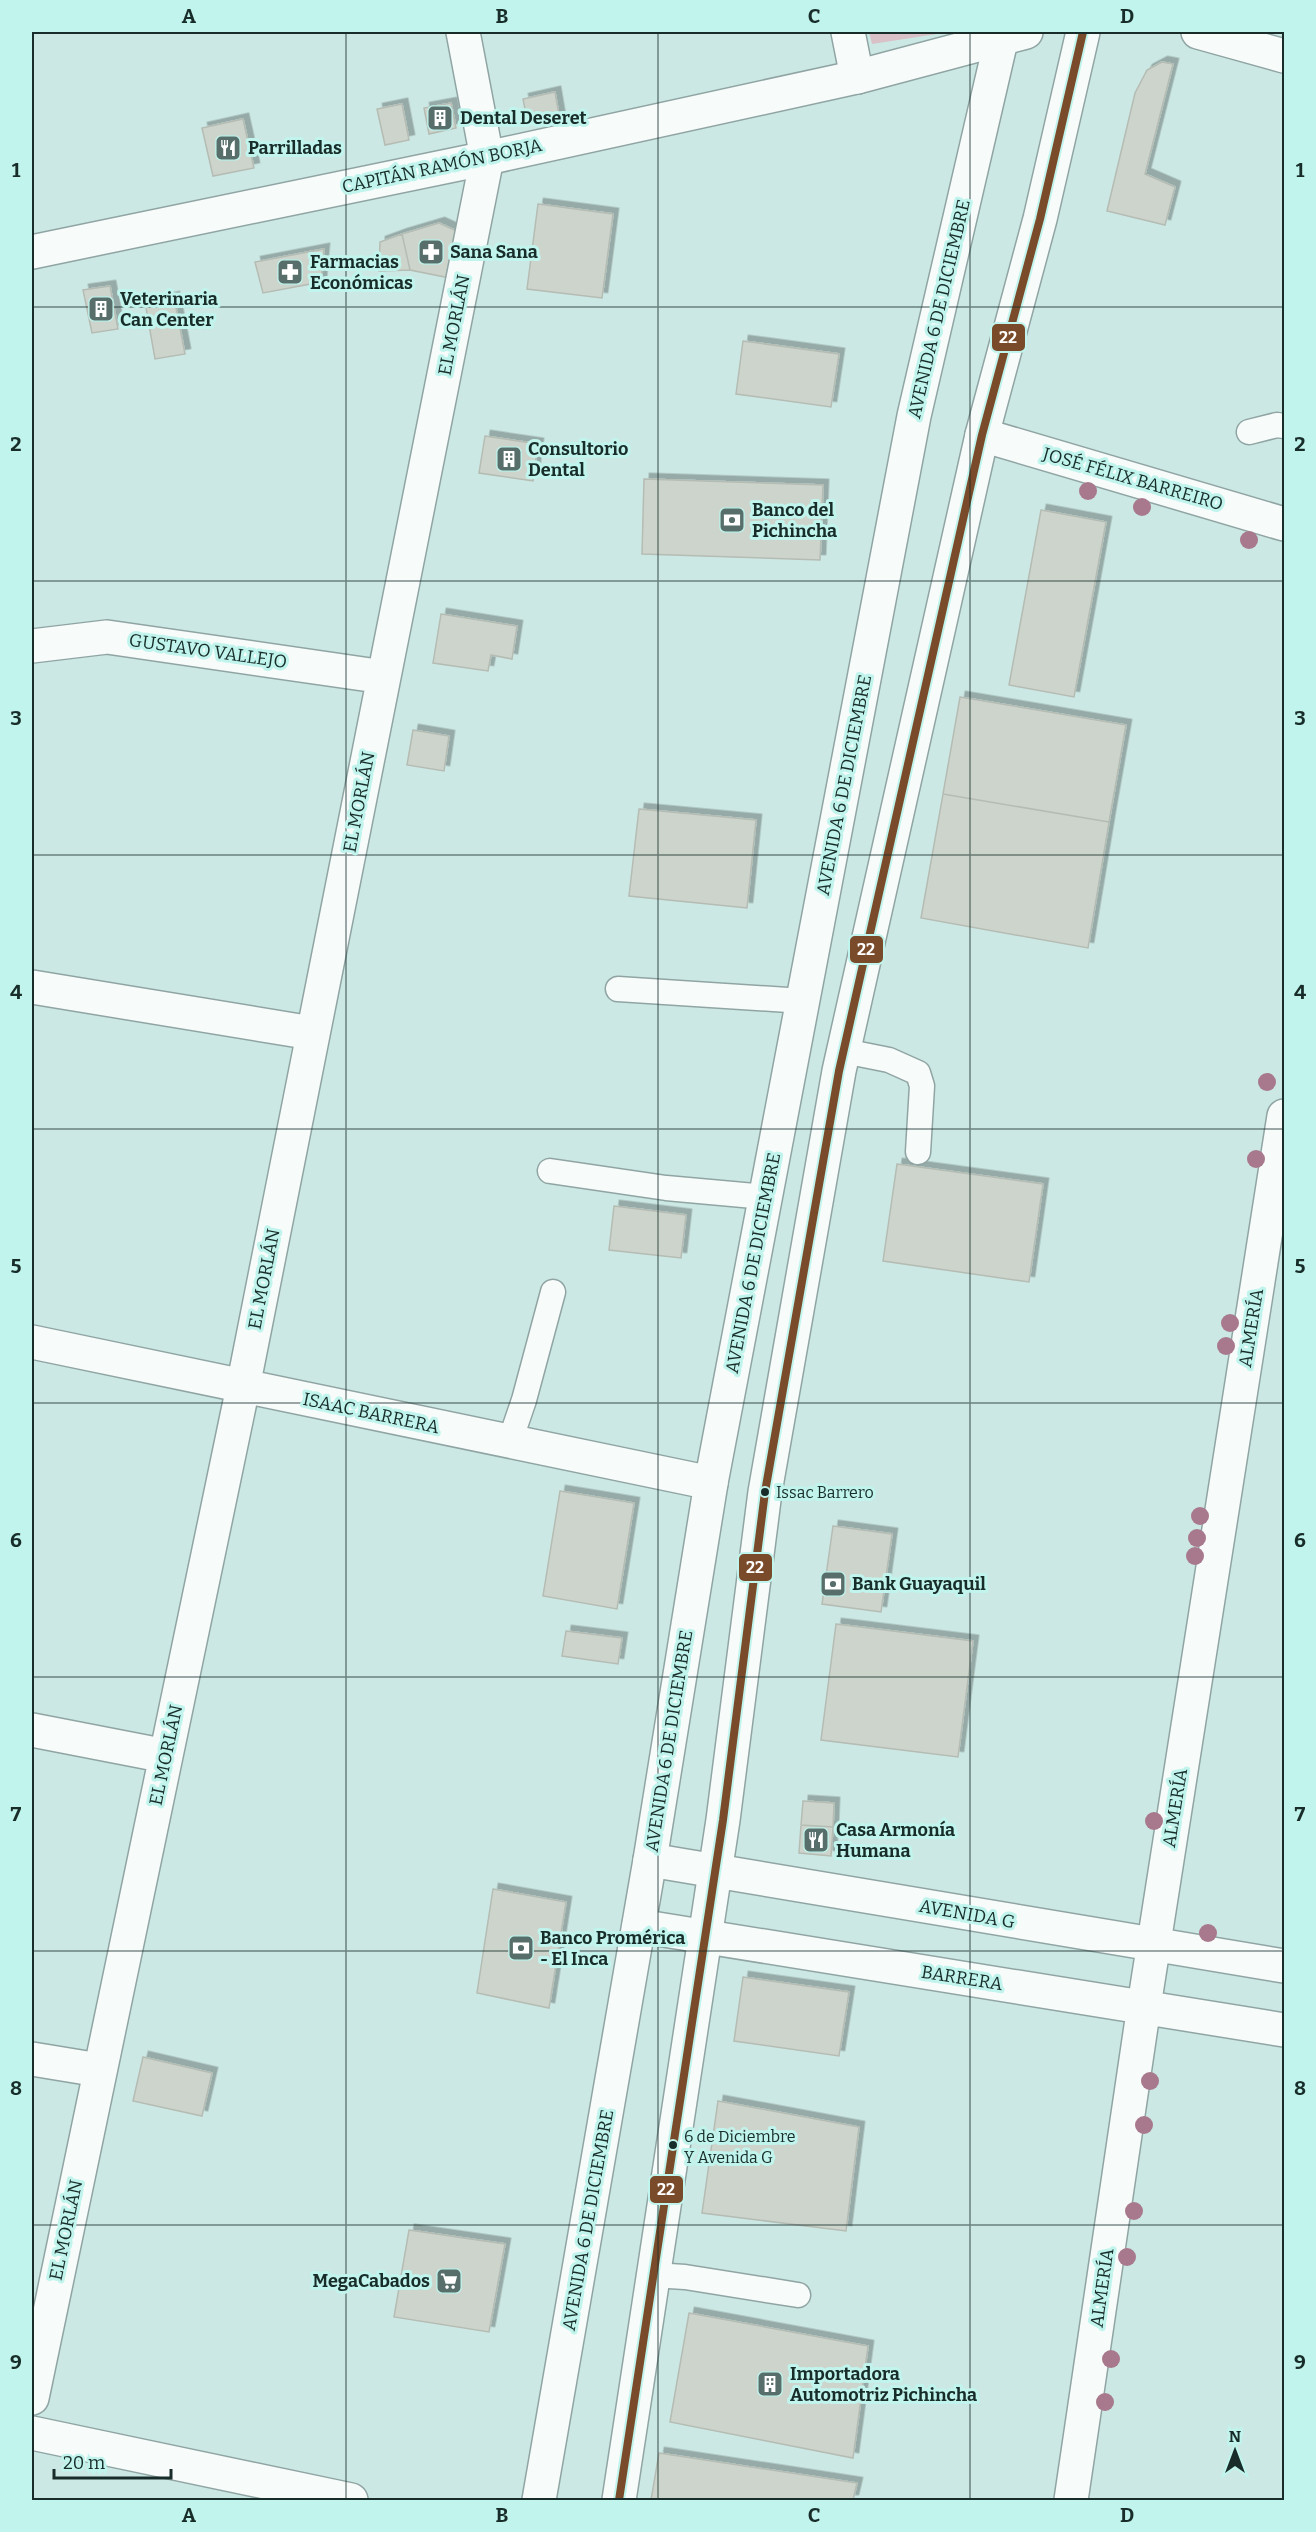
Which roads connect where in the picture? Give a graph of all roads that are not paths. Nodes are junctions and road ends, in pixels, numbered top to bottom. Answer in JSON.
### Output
{"nodes":[{"id":1,"x":463,"y":32,"type":"edge"},
{"id":2,"x":848,"y":32,"type":"edge"},
{"id":3,"x":1083,"y":32,"type":"edge"},
{"id":4,"x":1198,"y":32,"type":"edge"},
{"id":5,"x":1010,"y":34,"type":"edge"},
{"id":6,"x":1284,"y":57,"type":"edge"},
{"id":7,"x":857,"y":77,"type":"junction"},
{"id":8,"x":487,"y":158,"type":"junction"},
{"id":9,"x":32,"y":252,"type":"edge"},
{"id":10,"x":1284,"y":426,"type":"edge"},
{"id":11,"x":1249,"y":432,"type":"dead end"},
{"id":12,"x":982,"y":435,"type":"junction"},
{"id":13,"x":1284,"y":524,"type":"edge"},
{"id":14,"x":32,"y":646,"type":"edge"},
{"id":15,"x":384,"y":677,"type":"junction"},
{"id":16,"x":32,"y":987,"type":"edge"},
{"id":17,"x":618,"y":988,"type":"dead end"},
{"id":18,"x":803,"y":1001,"type":"junction"},
{"id":19,"x":312,"y":1033,"type":"junction"},
{"id":20,"x":844,"y":1051,"type":"junction"},
{"id":21,"x":1284,"y":1116,"type":"edge"},
{"id":22,"x":918,"y":1152,"type":"dead end"},
{"id":23,"x":550,"y":1171,"type":"dead end"},
{"id":24,"x":765,"y":1197,"type":"junction"},
{"id":25,"x":553,"y":1292,"type":"dead end"},
{"id":26,"x":32,"y":1342,"type":"edge"},
{"id":27,"x":243,"y":1387,"type":"junction"},
{"id":28,"x":510,"y":1441,"type":"junction"},
{"id":29,"x":711,"y":1483,"type":"junction"},
{"id":30,"x":32,"y":1730,"type":"edge"},
{"id":31,"x":166,"y":1756,"type":"junction"},
{"id":32,"x":650,"y":1860,"type":"junction"},
{"id":33,"x":714,"y":1871,"type":"junction"},
{"id":34,"x":639,"y":1926,"type":"junction"},
{"id":35,"x":704,"y":1938,"type":"junction"},
{"id":36,"x":1154,"y":1946,"type":"junction"},
{"id":37,"x":1284,"y":1966,"type":"edge"},
{"id":38,"x":1144,"y":2006,"type":"junction"},
{"id":39,"x":1284,"y":2030,"type":"edge"},
{"id":40,"x":32,"y":2059,"type":"edge"},
{"id":41,"x":99,"y":2070,"type":"junction"},
{"id":42,"x":653,"y":2275,"type":"junction"},
{"id":43,"x":798,"y":2295,"type":"dead end"},
{"id":44,"x":32,"y":2398,"type":"edge"},
{"id":45,"x":32,"y":2433,"type":"edge"},
{"id":46,"x":351,"y":2500,"type":"edge"},
{"id":47,"x":539,"y":2500,"type":"edge"},
{"id":48,"x":619,"y":2500,"type":"edge"},
{"id":49,"x":1071,"y":2500,"type":"edge"}],
"edges":[{"from":1,"to":8,"type":"street"},
{"from":2,"to":7,"type":"street"},
{"from":3,"to":12,"type":"street"},
{"from":4,"to":6,"type":"street"},
{"from":5,"to":7,"type":"street","name":"CAPITÁN RAMÓN BORJA"},
{"from":5,"to":18,"type":"street","name":"AVENIDA 6 DE DICIEMBRE"},
{"from":7,"to":8,"type":"street","name":"CAPITÁN RAMÓN BORJA"},
{"from":8,"to":9,"type":"street","name":"CAPITÁN RAMÓN BORJA"},
{"from":8,"to":15,"type":"street","name":"EL MORLÁN"},
{"from":10,"to":11,"type":"lane"},
{"from":12,"to":13,"type":"street","name":"JOSÉ FÉLIX BARREIRO"},
{"from":12,"to":20,"type":"street"},
{"from":14,"to":15,"type":"street","name":"GUSTAVO VALLEJO"},
{"from":15,"to":19,"type":"street","name":"EL MORLÁN"},
{"from":16,"to":19,"type":"street"},
{"from":17,"to":18,"type":"lane"},
{"from":18,"to":24,"type":"street","name":"AVENIDA 6 DE DICIEMBRE"},
{"from":19,"to":27,"type":"street","name":"EL MORLÁN"},
{"from":20,"to":22,"type":"lane"},
{"from":20,"to":33,"type":"street"},
{"from":21,"to":36,"type":"street","name":"ALMERÍA"},
{"from":23,"to":24,"type":"lane"},
{"from":24,"to":29,"type":"street","name":"AVENIDA 6 DE DICIEMBRE"},
{"from":25,"to":28,"type":"lane"},
{"from":26,"to":27,"type":"street","name":"ISAAC BARRERA"},
{"from":27,"to":28,"type":"street","name":"ISAAC BARRERA"},
{"from":27,"to":31,"type":"street","name":"EL MORLÁN"},
{"from":28,"to":29,"type":"street","name":"ISAAC BARRERA"},
{"from":29,"to":32,"type":"street","name":"AVENIDA 6 DE DICIEMBRE"},
{"from":30,"to":31,"type":"street"},
{"from":31,"to":41,"type":"street","name":"EL MORLÁN"},
{"from":32,"to":33,"type":"street","name":"AVENIDA G"},
{"from":32,"to":34,"type":"street","name":"AVENIDA 6 DE DICIEMBRE"},
{"from":33,"to":35,"type":"street"},
{"from":33,"to":36,"type":"street","name":"AVENIDA G"},
{"from":34,"to":35,"type":"street","name":"BARRERA"},
{"from":34,"to":47,"type":"street","name":"AVENIDA 6 DE DICIEMBRE"},
{"from":35,"to":38,"type":"street","name":"BARRERA"},
{"from":35,"to":42,"type":"street"},
{"from":36,"to":37,"type":"street","name":"AVENIDA G"},
{"from":36,"to":38,"type":"street","name":"ALMERÍA"},
{"from":38,"to":39,"type":"street","name":"BARRERA"},
{"from":38,"to":49,"type":"street","name":"ALMERÍA"},
{"from":40,"to":41,"type":"street"},
{"from":41,"to":44,"type":"street","name":"EL MORLÁN"},
{"from":42,"to":43,"type":"lane"},
{"from":42,"to":48,"type":"street"},
{"from":45,"to":46,"type":"street"}]}
